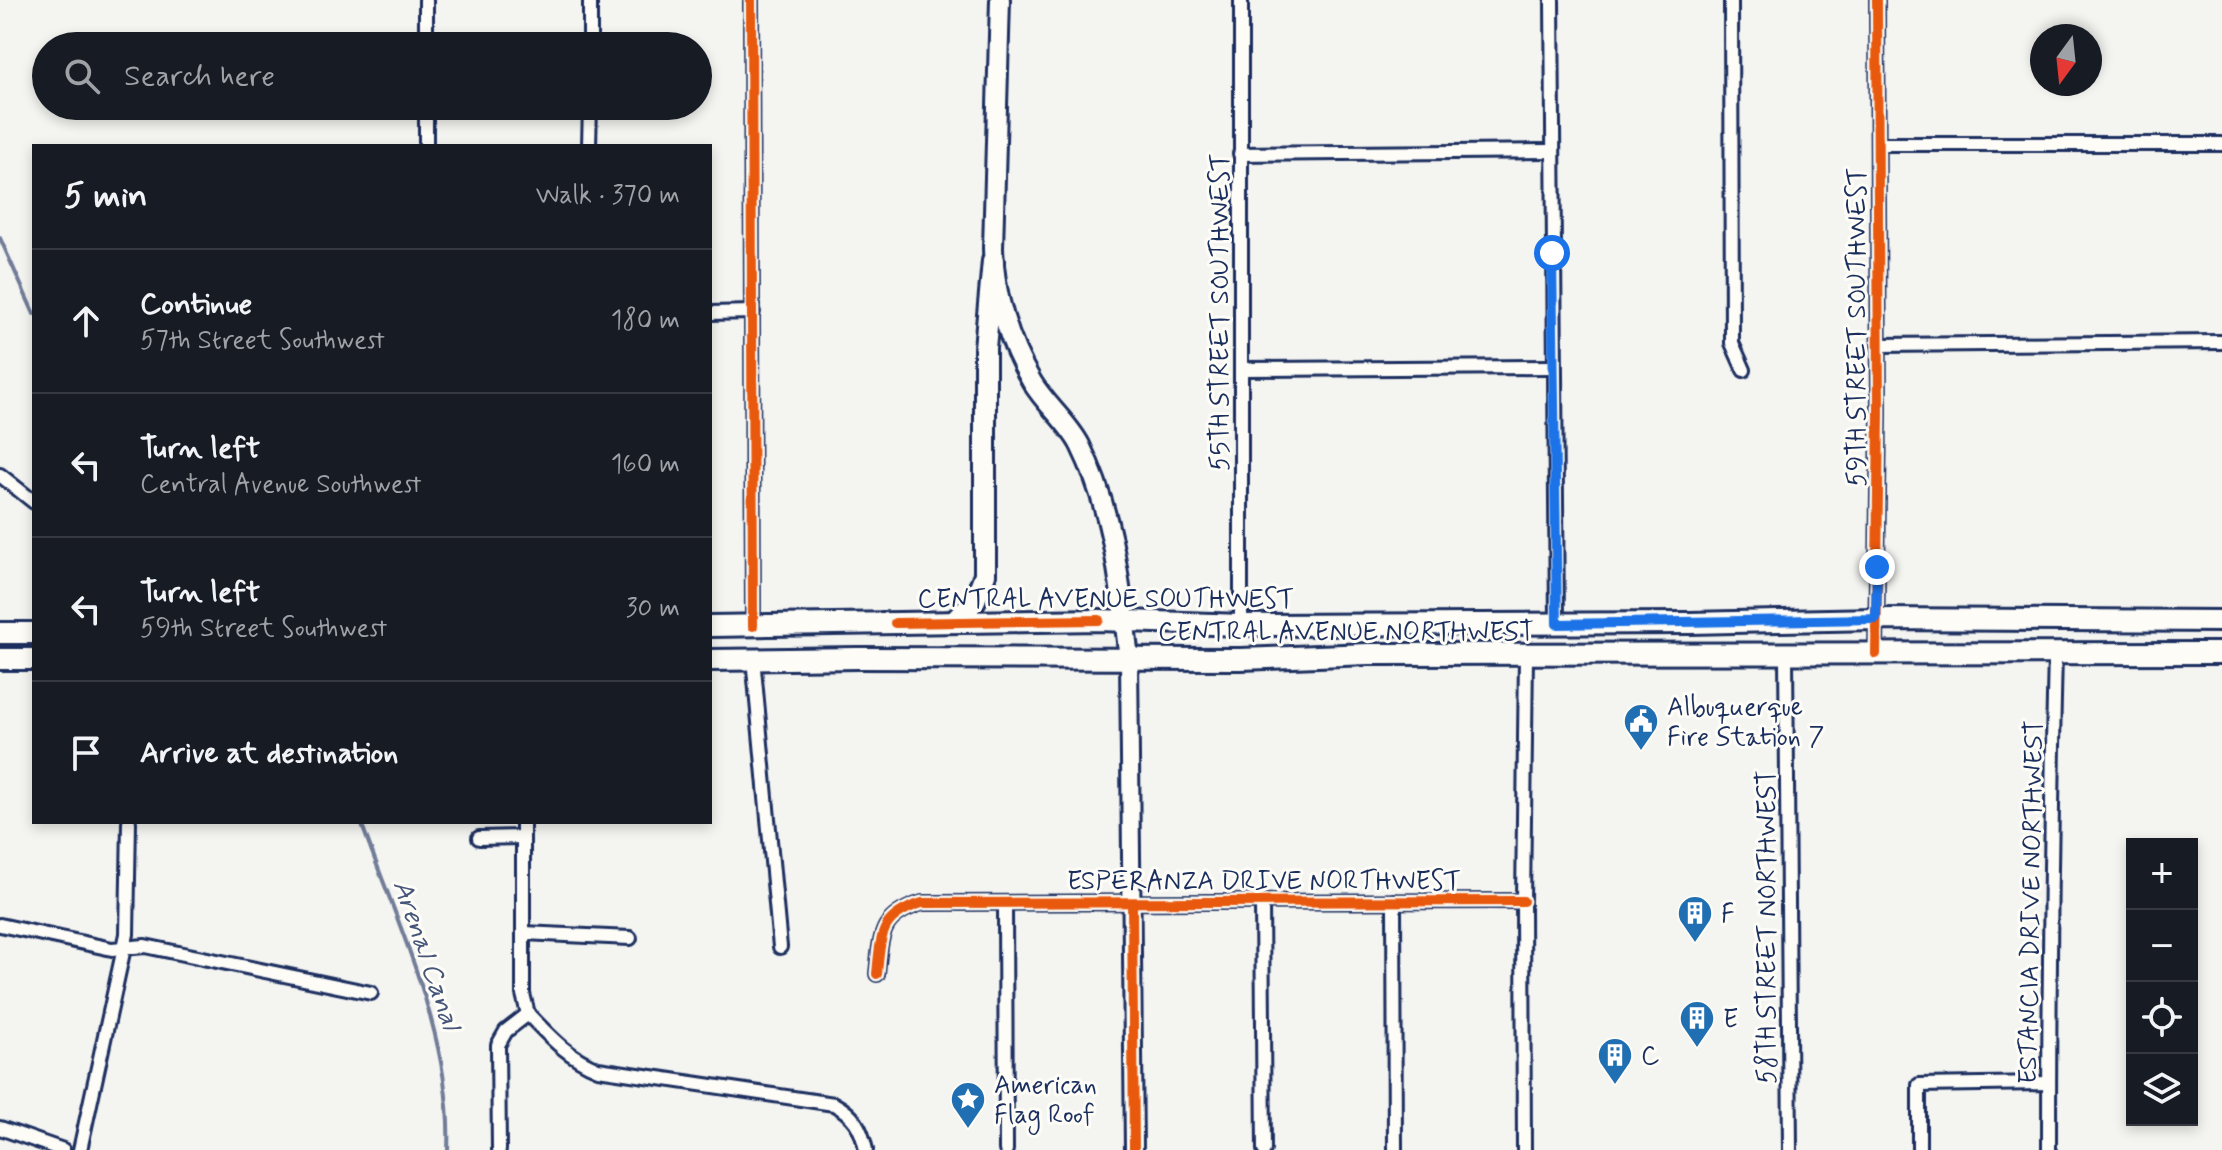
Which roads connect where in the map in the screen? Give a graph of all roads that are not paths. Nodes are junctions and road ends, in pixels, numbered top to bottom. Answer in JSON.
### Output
{"nodes":[{"id":1,"x":426,"y":0,"type":"edge"},
{"id":2,"x":590,"y":0,"type":"edge"},
{"id":3,"x":751,"y":0,"type":"edge"},
{"id":4,"x":1000,"y":0,"type":"edge"},
{"id":5,"x":1241,"y":0,"type":"edge"},
{"id":6,"x":1552,"y":0,"type":"edge"},
{"id":7,"x":1731,"y":0,"type":"edge"},
{"id":8,"x":1877,"y":0,"type":"edge"},
{"id":9,"x":426,"y":32,"type":"edge"},
{"id":10,"x":590,"y":32,"type":"edge"},
{"id":11,"x":426,"y":120,"type":"edge"},
{"id":12,"x":590,"y":120,"type":"edge"},
{"id":13,"x":426,"y":144,"type":"edge"},
{"id":14,"x":589,"y":144,"type":"edge"},
{"id":15,"x":1879,"y":144,"type":"junction"},
{"id":16,"x":2222,"y":144,"type":"edge"},
{"id":17,"x":1552,"y":151,"type":"junction"},
{"id":18,"x":1240,"y":154,"type":"junction"},
{"id":19,"x":993,"y":261,"type":"junction"},
{"id":20,"x":753,"y":312,"type":"junction"},
{"id":21,"x":712,"y":313,"type":"edge"},
{"id":22,"x":2222,"y":342,"type":"edge"},
{"id":23,"x":1879,"y":345,"type":"junction"},
{"id":24,"x":1553,"y":367,"type":"junction"},
{"id":25,"x":1242,"y":369,"type":"junction"},
{"id":26,"x":1744,"y":370,"type":"dead end"},
{"id":27,"x":0,"y":475,"type":"edge"},
{"id":28,"x":32,"y":500,"type":"edge"},
{"id":29,"x":1876,"y":619,"type":"junction"},
{"id":30,"x":1125,"y":621,"type":"junction"},
{"id":31,"x":2222,"y":621,"type":"edge"},
{"id":32,"x":954,"y":622,"type":"junction"},
{"id":33,"x":1557,"y":624,"type":"junction"},
{"id":34,"x":1241,"y":625,"type":"junction"},
{"id":35,"x":712,"y":626,"type":"edge"},
{"id":36,"x":753,"y":626,"type":"junction"},
{"id":37,"x":0,"y":633,"type":"edge"},
{"id":38,"x":32,"y":633,"type":"edge"},
{"id":39,"x":2222,"y":653,"type":"edge"},
{"id":40,"x":1876,"y":654,"type":"junction"},
{"id":41,"x":2055,"y":654,"type":"junction"},
{"id":42,"x":1786,"y":655,"type":"junction"},
{"id":43,"x":1526,"y":656,"type":"junction"},
{"id":44,"x":753,"y":658,"type":"junction"},
{"id":45,"x":0,"y":659,"type":"edge"},
{"id":46,"x":32,"y":659,"type":"edge"},
{"id":47,"x":1129,"y":659,"type":"junction"},
{"id":48,"x":712,"y":660,"type":"edge"},
{"id":49,"x":129,"y":824,"type":"edge"},
{"id":50,"x":523,"y":824,"type":"edge"},
{"id":51,"x":522,"y":837,"type":"junction"},
{"id":52,"x":479,"y":838,"type":"dead end"},
{"id":53,"x":1394,"y":901,"type":"junction"},
{"id":54,"x":1523,"y":901,"type":"junction"},
{"id":55,"x":1262,"y":902,"type":"junction"},
{"id":56,"x":1132,"y":903,"type":"junction"},
{"id":57,"x":1005,"y":904,"type":"junction"},
{"id":58,"x":0,"y":925,"type":"edge"},
{"id":59,"x":524,"y":933,"type":"junction"},
{"id":60,"x":630,"y":938,"type":"dead end"},
{"id":61,"x":780,"y":947,"type":"dead end"},
{"id":62,"x":124,"y":949,"type":"junction"},
{"id":63,"x":877,"y":974,"type":"dead end"},
{"id":64,"x":371,"y":993,"type":"dead end"},
{"id":65,"x":528,"y":1014,"type":"junction"},
{"id":66,"x":2049,"y":1083,"type":"junction"},
{"id":67,"x":0,"y":1128,"type":"edge"},
{"id":68,"x":63,"y":1150,"type":"edge"},
{"id":69,"x":80,"y":1150,"type":"edge"},
{"id":70,"x":499,"y":1150,"type":"edge"},
{"id":71,"x":866,"y":1150,"type":"edge"},
{"id":72,"x":1006,"y":1150,"type":"edge"},
{"id":73,"x":1134,"y":1150,"type":"edge"},
{"id":74,"x":1264,"y":1150,"type":"edge"},
{"id":75,"x":1395,"y":1150,"type":"edge"},
{"id":76,"x":1524,"y":1150,"type":"edge"},
{"id":77,"x":1790,"y":1150,"type":"edge"},
{"id":78,"x":1919,"y":1150,"type":"edge"},
{"id":79,"x":2049,"y":1150,"type":"edge"}],
"edges":[{"from":1,"to":9,"type":"street"},
{"from":2,"to":10,"type":"street"},
{"from":3,"to":20,"type":"street"},
{"from":4,"to":19,"type":"main road"},
{"from":5,"to":18,"type":"street","name":"55TH STREET SOUTHWEST"},
{"from":6,"to":17,"type":"street"},
{"from":7,"to":26,"type":"street"},
{"from":8,"to":15,"type":"street","name":"59TH STREET SOUTHWEST"},
{"from":11,"to":13,"type":"street"},
{"from":12,"to":14,"type":"street"},
{"from":15,"to":16,"type":"street"},
{"from":15,"to":23,"type":"street","name":"59TH STREET SOUTHWEST"},
{"from":17,"to":18,"type":"street"},
{"from":17,"to":24,"type":"street"},
{"from":18,"to":25,"type":"street","name":"55TH STREET SOUTHWEST"},
{"from":19,"to":30,"type":"main road"},
{"from":19,"to":32,"type":"main road"},
{"from":20,"to":21,"type":"street"},
{"from":20,"to":36,"type":"street"},
{"from":22,"to":23,"type":"street"},
{"from":23,"to":29,"type":"street","name":"59TH STREET SOUTHWEST"},
{"from":24,"to":25,"type":"street"},
{"from":24,"to":33,"type":"street"},
{"from":25,"to":34,"type":"street","name":"55TH STREET SOUTHWEST"},
{"from":27,"to":28,"type":"street"},
{"from":29,"to":31,"type":"main road","name":"CENTRAL AVENUE SOUTHWEST"},
{"from":29,"to":33,"type":"main road","name":"CENTRAL AVENUE SOUTHWEST"},
{"from":29,"to":40,"type":"street","name":"59TH STREET SOUTHWEST"},
{"from":30,"to":32,"type":"main road","name":"CENTRAL AVENUE SOUTHWEST"},
{"from":30,"to":34,"type":"main road","name":"CENTRAL AVENUE SOUTHWEST"},
{"from":30,"to":47,"type":"main road"},
{"from":32,"to":36,"type":"main road","name":"CENTRAL AVENUE SOUTHWEST"},
{"from":33,"to":34,"type":"main road","name":"CENTRAL AVENUE SOUTHWEST"},
{"from":35,"to":36,"type":"main road","name":"CENTRAL AVENUE SOUTHWEST"},
{"from":37,"to":38,"type":"main road"},
{"from":39,"to":41,"type":"main road","name":"CENTRAL AVENUE NORTHWEST"},
{"from":40,"to":41,"type":"main road","name":"CENTRAL AVENUE NORTHWEST"},
{"from":40,"to":42,"type":"main road","name":"CENTRAL AVENUE NORTHWEST"},
{"from":41,"to":66,"type":"street","name":"ESTANCIA DRIVE NORTHWEST"},
{"from":42,"to":43,"type":"main road","name":"CENTRAL AVENUE NORTHWEST"},
{"from":42,"to":77,"type":"street","name":"58TH STREET NORTHWEST"},
{"from":43,"to":47,"type":"main road","name":"CENTRAL AVENUE NORTHWEST"},
{"from":43,"to":54,"type":"street"},
{"from":44,"to":47,"type":"main road","name":"CENTRAL AVENUE NORTHWEST"},
{"from":44,"to":48,"type":"main road","name":"CENTRAL AVENUE NORTHWEST"},
{"from":44,"to":61,"type":"street"},
{"from":45,"to":46,"type":"main road"},
{"from":47,"to":56,"type":"street"},
{"from":49,"to":62,"type":"street"},
{"from":50,"to":51,"type":"street"},
{"from":51,"to":52,"type":"street"},
{"from":51,"to":59,"type":"street"},
{"from":53,"to":54,"type":"street","name":"ESPERANZA DRIVE NORTHWEST"},
{"from":53,"to":55,"type":"street","name":"ESPERANZA DRIVE NORTHWEST"},
{"from":53,"to":75,"type":"street"},
{"from":54,"to":76,"type":"street"},
{"from":55,"to":56,"type":"street","name":"ESPERANZA DRIVE NORTHWEST"},
{"from":55,"to":74,"type":"street"},
{"from":56,"to":57,"type":"street","name":"ESPERANZA DRIVE NORTHWEST"},
{"from":56,"to":73,"type":"street"},
{"from":57,"to":63,"type":"street","name":"ESPERANZA DRIVE NORTHWEST"},
{"from":57,"to":72,"type":"street"},
{"from":58,"to":62,"type":"street"},
{"from":59,"to":60,"type":"street"},
{"from":59,"to":65,"type":"street"},
{"from":62,"to":64,"type":"street"},
{"from":62,"to":69,"type":"street"},
{"from":65,"to":70,"type":"street"},
{"from":65,"to":71,"type":"street"},
{"from":66,"to":78,"type":"street"},
{"from":66,"to":79,"type":"street","name":"ESTANCIA DRIVE NORTHWEST"},
{"from":67,"to":68,"type":"street"}]}
